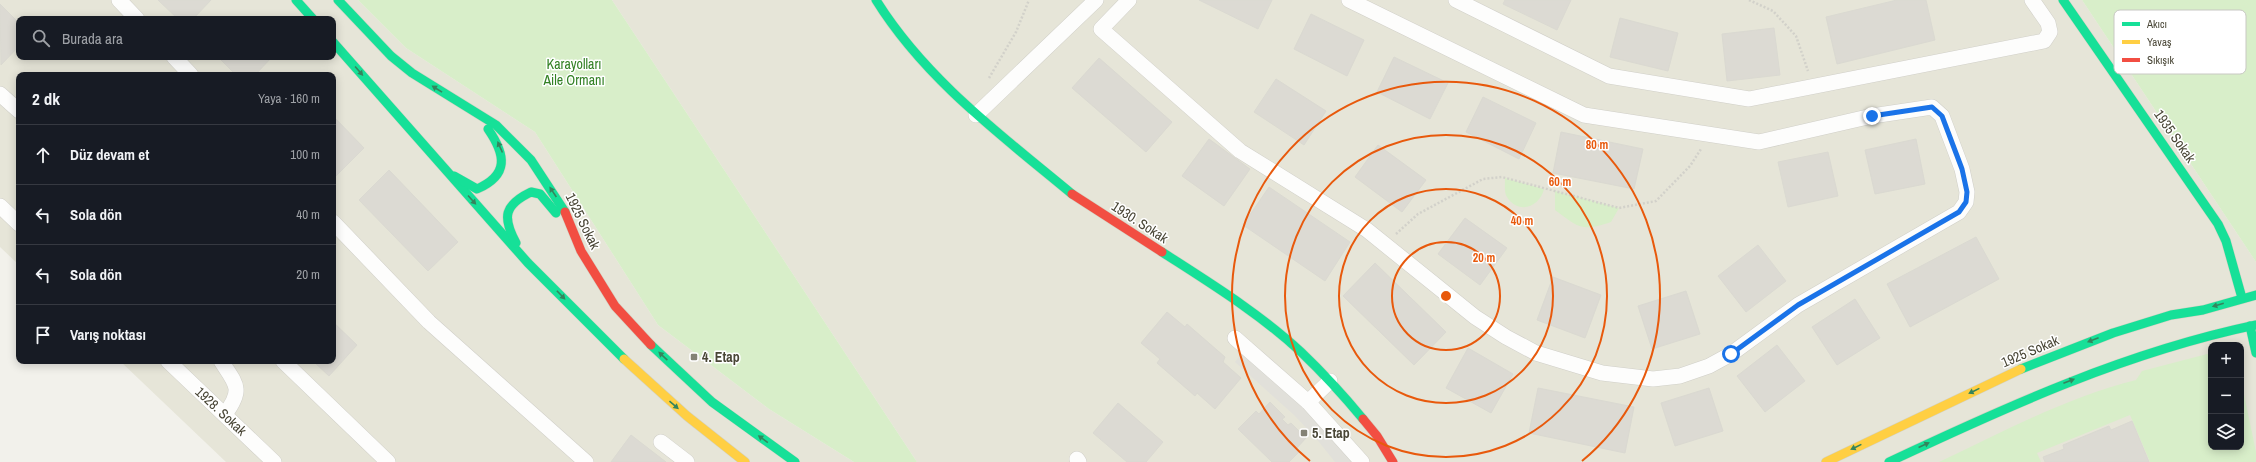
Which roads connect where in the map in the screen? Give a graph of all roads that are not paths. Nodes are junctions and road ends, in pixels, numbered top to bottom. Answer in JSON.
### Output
{"nodes":[{"id":1,"x":119,"y":0,"type":"edge"},
{"id":2,"x":296,"y":0,"type":"edge"},
{"id":3,"x":338,"y":0,"type":"edge"},
{"id":4,"x":876,"y":0,"type":"edge"},
{"id":5,"x":1096,"y":0,"type":"edge"},
{"id":6,"x":1129,"y":0,"type":"edge"},
{"id":7,"x":1349,"y":0,"type":"edge"},
{"id":8,"x":1456,"y":0,"type":"edge"},
{"id":9,"x":2032,"y":0,"type":"edge"},
{"id":10,"x":2063,"y":0,"type":"edge"},
{"id":11,"x":1084,"y":12,"type":"junction"},
{"id":12,"x":134,"y":16,"type":"edge"},
{"id":13,"x":310,"y":16,"type":"edge"},
{"id":14,"x":1101,"y":29,"type":"junction"},
{"id":15,"x":336,"y":45,"type":"edge"},
{"id":16,"x":177,"y":60,"type":"edge"},
{"id":17,"x":188,"y":72,"type":"edge"},
{"id":18,"x":2114,"y":74,"type":"edge"},
{"id":19,"x":2114,"y":74,"type":"edge"},
{"id":20,"x":0,"y":94,"type":"edge"},
{"id":21,"x":450,"y":97,"type":"junction"},
{"id":22,"x":16,"y":108,"type":"edge"},
{"id":23,"x":976,"y":115,"type":"junction"},
{"id":24,"x":443,"y":169,"type":"junction"},
{"id":25,"x":0,"y":206,"type":"edge"},
{"id":26,"x":16,"y":221,"type":"edge"},
{"id":27,"x":336,"y":225,"type":"edge"},
{"id":28,"x":581,"y":251,"type":"junction"},
{"id":29,"x":523,"y":256,"type":"junction"},
{"id":30,"x":2256,"y":295,"type":"edge"},
{"id":31,"x":2242,"y":298,"type":"junction"},
{"id":32,"x":2253,"y":325,"type":"edge"},
{"id":33,"x":1236,"y":338,"type":"dead end"},
{"id":34,"x":2256,"y":352,"type":"edge"},
{"id":35,"x":171,"y":364,"type":"edge"},
{"id":36,"x":222,"y":364,"type":"edge"},
{"id":37,"x":286,"y":364,"type":"edge"},
{"id":38,"x":1330,"y":381,"type":"junction"},
{"id":39,"x":1308,"y":402,"type":"junction"},
{"id":40,"x":225,"y":414,"type":"junction"},
{"id":41,"x":661,"y":442,"type":"dead end"},
{"id":42,"x":274,"y":462,"type":"edge"},
{"id":43,"x":388,"y":462,"type":"edge"},
{"id":44,"x":586,"y":462,"type":"edge"},
{"id":45,"x":687,"y":462,"type":"edge"},
{"id":46,"x":745,"y":462,"type":"edge"},
{"id":47,"x":795,"y":462,"type":"edge"},
{"id":48,"x":1362,"y":462,"type":"edge"},
{"id":49,"x":1394,"y":462,"type":"edge"},
{"id":50,"x":1826,"y":462,"type":"edge"},
{"id":51,"x":1889,"y":462,"type":"edge"}],
"edges":[{"from":1,"to":12,"type":"street"},
{"from":2,"to":13,"type":"main road"},
{"from":21,"to":3,"type":"main road","name":"1925 Sokak","one_way":true},
{"from":4,"to":23,"type":"main road","name":"1930. Sokak"},
{"from":5,"to":11,"type":"street"},
{"from":6,"to":14,"type":"street"},
{"from":7,"to":14,"type":"street"},
{"from":8,"to":9,"type":"street"},
{"from":10,"to":18,"type":"main road","name":"1935 Sokak"},
{"from":11,"to":14,"type":"street"},
{"from":11,"to":23,"type":"street"},
{"from":15,"to":24,"type":"main road","one_way":true},
{"from":16,"to":17,"type":"street"},
{"from":19,"to":31,"type":"main road","name":"1935 Sokak"},
{"from":20,"to":22,"type":"street"},
{"from":24,"to":21,"type":"main road","one_way":true},
{"from":28,"to":21,"type":"main road","name":"1925 Sokak","one_way":true},
{"from":23,"to":38,"type":"main road","name":"1930. Sokak"},
{"from":24,"to":29,"type":"main road","one_way":true},
{"from":25,"to":26,"type":"street"},
{"from":27,"to":44,"type":"street"},
{"from":28,"to":29,"type":"main road"},
{"from":47,"to":28,"type":"main road","name":"1925 Sokak","one_way":true},
{"from":29,"to":46,"type":"main road","one_way":true},
{"from":30,"to":31,"type":"main road","name":"1925 Sokak"},
{"from":31,"to":50,"type":"main road","name":"1925 Sokak","one_way":true},
{"from":32,"to":34,"type":"main road"},
{"from":51,"to":32,"type":"main road","one_way":true},
{"from":33,"to":39,"type":"street"},
{"from":35,"to":40,"type":"street","name":"1928. Sokak"},
{"from":36,"to":40,"type":"street"},
{"from":37,"to":43,"type":"street"},
{"from":38,"to":39,"type":"street"},
{"from":38,"to":49,"type":"main road","name":"1930. Sokak"},
{"from":39,"to":48,"type":"street"},
{"from":40,"to":42,"type":"street","name":"1928. Sokak"},
{"from":41,"to":45,"type":"street"}]}
